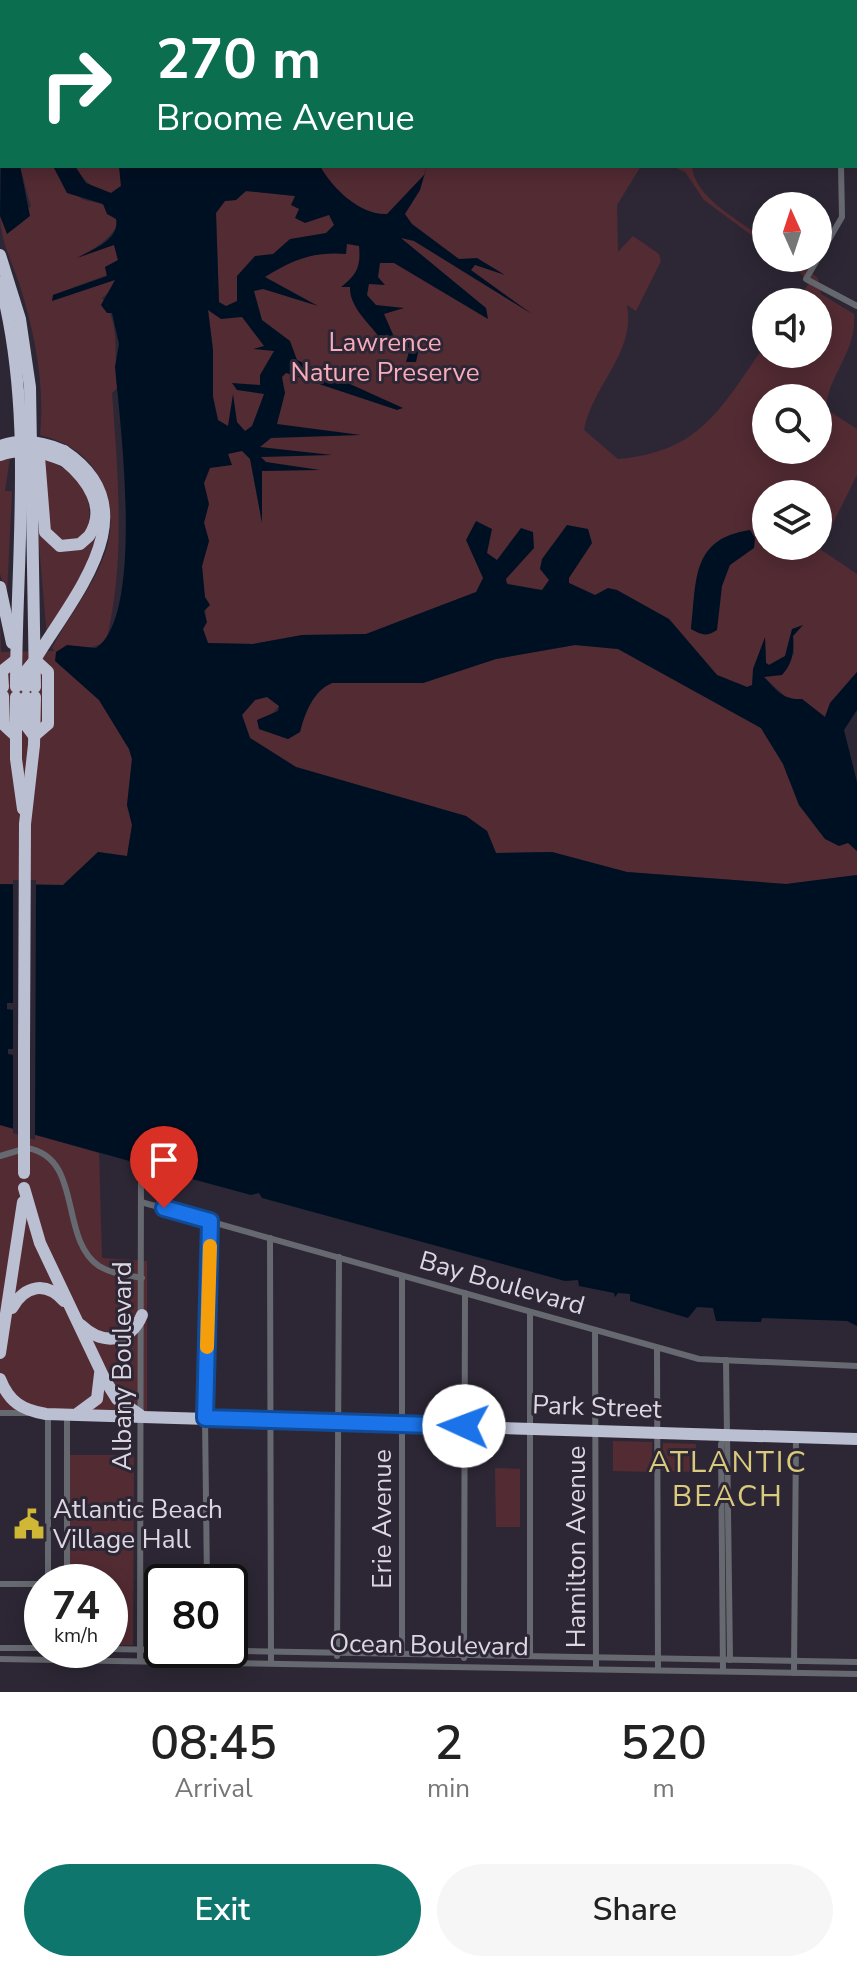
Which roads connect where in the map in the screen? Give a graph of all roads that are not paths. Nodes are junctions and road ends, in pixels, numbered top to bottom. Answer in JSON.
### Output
{"nodes":[{"id":1,"x":841,"y":168,"type":"edge"},
{"id":2,"x":0,"y":255,"type":"edge"},
{"id":3,"x":0,"y":282,"type":"edge"},
{"id":4,"x":857,"y":306,"type":"edge"},
{"id":5,"x":20,"y":319,"type":"junction"},
{"id":6,"x":0,"y":446,"type":"edge"},
{"id":7,"x":0,"y":455,"type":"edge"},
{"id":8,"x":64,"y":456,"type":"junction"},
{"id":9,"x":0,"y":587,"type":"edge"},
{"id":10,"x":16,"y":660,"type":"junction"},
{"id":11,"x":35,"y":660,"type":"junction"},
{"id":12,"x":23,"y":692,"type":"junction"},
{"id":13,"x":34,"y":736,"type":"junction"},
{"id":14,"x":25,"y":824,"type":"junction"},
{"id":15,"x":0,"y":1156,"type":"edge"},
{"id":16,"x":141,"y":1168,"type":"dead end"},
{"id":17,"x":24,"y":1188,"type":"junction"},
{"id":18,"x":141,"y":1202,"type":"junction"},
{"id":19,"x":210,"y":1221,"type":"junction"},
{"id":20,"x":270,"y":1238,"type":"junction"},
{"id":21,"x":339,"y":1257,"type":"junction"},
{"id":22,"x":402,"y":1276,"type":"junction"},
{"id":23,"x":142,"y":1278,"type":"junction"},
{"id":24,"x":465,"y":1293,"type":"junction"},
{"id":25,"x":69,"y":1306,"type":"junction"},
{"id":26,"x":530,"y":1312,"type":"junction"},
{"id":27,"x":142,"y":1315,"type":"junction"},
{"id":28,"x":8,"y":1318,"type":"junction"},
{"id":29,"x":76,"y":1320,"type":"junction"},
{"id":30,"x":595,"y":1330,"type":"junction"},
{"id":31,"x":657,"y":1348,"type":"junction"},
{"id":32,"x":0,"y":1353,"type":"edge"},
{"id":33,"x":726,"y":1360,"type":"junction"},
{"id":34,"x":96,"y":1362,"type":"junction"},
{"id":35,"x":857,"y":1366,"type":"edge"},
{"id":36,"x":0,"y":1379,"type":"edge"},
{"id":37,"x":0,"y":1413,"type":"edge"},
{"id":38,"x":47,"y":1414,"type":"junction"},
{"id":39,"x":67,"y":1415,"type":"junction"},
{"id":40,"x":142,"y":1416,"type":"junction"},
{"id":41,"x":205,"y":1418,"type":"junction"},
{"id":42,"x":269,"y":1420,"type":"junction"},
{"id":43,"x":337,"y":1422,"type":"junction"},
{"id":44,"x":402,"y":1424,"type":"junction"},
{"id":45,"x":464,"y":1426,"type":"junction"},
{"id":46,"x":531,"y":1427,"type":"junction"},
{"id":47,"x":596,"y":1429,"type":"junction"},
{"id":48,"x":659,"y":1431,"type":"junction"},
{"id":49,"x":727,"y":1433,"type":"junction"},
{"id":50,"x":796,"y":1436,"type":"junction"},
{"id":51,"x":857,"y":1439,"type":"edge"},
{"id":52,"x":48,"y":1564,"type":"edge"},
{"id":53,"x":67,"y":1564,"type":"edge"},
{"id":54,"x":207,"y":1564,"type":"edge"},
{"id":55,"x":0,"y":1584,"type":"edge"},
{"id":56,"x":24,"y":1584,"type":"edge"},
{"id":57,"x":0,"y":1648,"type":"edge"},
{"id":58,"x":24,"y":1648,"type":"edge"},
{"id":59,"x":128,"y":1649,"type":"edge"},
{"id":60,"x":140,"y":1649,"type":"junction"},
{"id":61,"x":144,"y":1649,"type":"edge"},
{"id":62,"x":248,"y":1651,"type":"edge"},
{"id":63,"x":271,"y":1651,"type":"junction"},
{"id":64,"x":337,"y":1652,"type":"junction"},
{"id":65,"x":402,"y":1653,"type":"junction"},
{"id":66,"x":464,"y":1654,"type":"junction"},
{"id":67,"x":530,"y":1655,"type":"junction"},
{"id":68,"x":596,"y":1657,"type":"junction"},
{"id":69,"x":658,"y":1658,"type":"junction"},
{"id":70,"x":0,"y":1659,"type":"edge"},
{"id":71,"x":24,"y":1659,"type":"edge"},
{"id":72,"x":726,"y":1659,"type":"junction"},
{"id":73,"x":128,"y":1660,"type":"edge"},
{"id":74,"x":140,"y":1660,"type":"junction"},
{"id":75,"x":144,"y":1660,"type":"edge"},
{"id":76,"x":794,"y":1661,"type":"junction"},
{"id":77,"x":248,"y":1662,"type":"edge"},
{"id":78,"x":271,"y":1662,"type":"junction"},
{"id":79,"x":857,"y":1662,"type":"edge"},
{"id":80,"x":337,"y":1664,"type":"junction"},
{"id":81,"x":402,"y":1666,"type":"junction"},
{"id":82,"x":464,"y":1666,"type":"junction"},
{"id":83,"x":530,"y":1667,"type":"junction"},
{"id":84,"x":596,"y":1668,"type":"junction"},
{"id":85,"x":658,"y":1670,"type":"junction"},
{"id":86,"x":726,"y":1671,"type":"junction"},
{"id":87,"x":794,"y":1673,"type":"junction"},
{"id":88,"x":857,"y":1674,"type":"edge"}],
"edges":[{"from":1,"to":4,"type":"street"},
{"from":2,"to":5,"type":"highway"},
{"from":3,"to":10,"type":"highway"},
{"from":5,"to":8,"type":"highway"},
{"from":5,"to":11,"type":"highway"},
{"from":6,"to":8,"type":"highway","bridge":true},
{"from":7,"to":8,"type":"highway","bridge":true},
{"from":8,"to":11,"type":"highway"},
{"from":9,"to":10,"type":"highway"},
{"from":10,"to":12,"type":"highway"},
{"from":11,"to":12,"type":"highway"},
{"from":11,"to":13,"type":"highway"},
{"from":12,"to":13,"type":"highway"},
{"from":12,"to":14,"type":"highway"},
{"from":13,"to":14,"type":"highway"},
{"from":14,"to":17,"type":"highway","bridge":true},
{"from":15,"to":23,"type":"street"},
{"from":16,"to":18,"type":"street","name":"Albany Boulevard"},
{"from":17,"to":25,"type":"highway"},
{"from":17,"to":28,"type":"highway"},
{"from":18,"to":19,"type":"street","name":"Bay Boulevard"},
{"from":18,"to":23,"type":"street","name":"Albany Boulevard"},
{"from":19,"to":20,"type":"street","name":"Bay Boulevard"},
{"from":19,"to":41,"type":"street"},
{"from":20,"to":21,"type":"street","name":"Bay Boulevard"},
{"from":20,"to":42,"type":"street"},
{"from":21,"to":22,"type":"street","name":"Bay Boulevard"},
{"from":21,"to":43,"type":"street"},
{"from":22,"to":24,"type":"street","name":"Bay Boulevard"},
{"from":22,"to":44,"type":"street","name":"Erie Avenue"},
{"from":23,"to":27,"type":"street","name":"Albany Boulevard"},
{"from":24,"to":26,"type":"street","name":"Bay Boulevard"},
{"from":24,"to":45,"type":"street"},
{"from":25,"to":28,"type":"highway"},
{"from":25,"to":29,"type":"highway"},
{"from":26,"to":30,"type":"street","name":"Bay Boulevard"},
{"from":26,"to":46,"type":"street"},
{"from":27,"to":29,"type":"highway"},
{"from":27,"to":40,"type":"street","name":"Albany Boulevard"},
{"from":28,"to":32,"type":"highway"},
{"from":29,"to":34,"type":"highway"},
{"from":30,"to":31,"type":"street","name":"Bay Boulevard"},
{"from":30,"to":47,"type":"street","name":"Hamilton Avenue"},
{"from":31,"to":33,"type":"street","name":"Bay Boulevard"},
{"from":31,"to":48,"type":"street"},
{"from":33,"to":35,"type":"street","name":"Bay Boulevard"},
{"from":33,"to":49,"type":"street"},
{"from":34,"to":39,"type":"highway"},
{"from":34,"to":40,"type":"highway"},
{"from":36,"to":38,"type":"highway"},
{"from":37,"to":38,"type":"street","name":"Park Street"},
{"from":38,"to":39,"type":"highway","name":"Park Street"},
{"from":38,"to":52,"type":"street"},
{"from":39,"to":40,"type":"highway","name":"Park Street"},
{"from":39,"to":53,"type":"street"},
{"from":40,"to":41,"type":"highway","name":"Park Street"},
{"from":40,"to":60,"type":"street","name":"Albany Boulevard"},
{"from":41,"to":42,"type":"highway","name":"Park Street"},
{"from":41,"to":54,"type":"street"},
{"from":42,"to":43,"type":"highway","name":"Park Street"},
{"from":42,"to":63,"type":"street"},
{"from":43,"to":44,"type":"highway","name":"Park Street"},
{"from":43,"to":64,"type":"street"},
{"from":44,"to":45,"type":"highway","name":"Park Street"},
{"from":44,"to":65,"type":"street","name":"Erie Avenue"},
{"from":45,"to":46,"type":"highway","name":"Park Street"},
{"from":45,"to":66,"type":"street"},
{"from":46,"to":47,"type":"highway","name":"Park Street"},
{"from":46,"to":67,"type":"street"},
{"from":47,"to":48,"type":"highway","name":"Park Street"},
{"from":47,"to":68,"type":"street","name":"Hamilton Avenue"},
{"from":48,"to":49,"type":"highway","name":"Park Street"},
{"from":48,"to":69,"type":"street"},
{"from":49,"to":50,"type":"highway","name":"Park Street"},
{"from":49,"to":72,"type":"street"},
{"from":50,"to":51,"type":"highway","name":"Park Street"},
{"from":50,"to":76,"type":"street"},
{"from":55,"to":56,"type":"street"},
{"from":57,"to":58,"type":"street"},
{"from":59,"to":60,"type":"street"},
{"from":60,"to":61,"type":"street"},
{"from":60,"to":74,"type":"street","name":"Albany Boulevard"},
{"from":62,"to":63,"type":"street","name":"Ocean Boulevard"},
{"from":63,"to":64,"type":"street","name":"Ocean Boulevard"},
{"from":63,"to":78,"type":"street"},
{"from":64,"to":65,"type":"street","name":"Ocean Boulevard"},
{"from":64,"to":80,"type":"street"},
{"from":65,"to":66,"type":"street","name":"Ocean Boulevard"},
{"from":65,"to":81,"type":"street","name":"Erie Avenue"},
{"from":66,"to":67,"type":"street","name":"Ocean Boulevard"},
{"from":66,"to":82,"type":"street"},
{"from":67,"to":68,"type":"street","name":"Ocean Boulevard"},
{"from":67,"to":83,"type":"street"},
{"from":68,"to":69,"type":"street","name":"Ocean Boulevard"},
{"from":68,"to":84,"type":"street","name":"Hamilton Avenue"},
{"from":69,"to":72,"type":"street","name":"Ocean Boulevard"},
{"from":69,"to":85,"type":"street"},
{"from":70,"to":71,"type":"street","name":"Ocean Boulevard"},
{"from":72,"to":76,"type":"street","name":"Ocean Boulevard"},
{"from":72,"to":86,"type":"street"},
{"from":73,"to":74,"type":"street","name":"Ocean Boulevard"},
{"from":74,"to":75,"type":"street","name":"Ocean Boulevard"},
{"from":76,"to":79,"type":"street","name":"Ocean Boulevard"},
{"from":76,"to":87,"type":"street"},
{"from":77,"to":78,"type":"street","name":"Ocean Boulevard"},
{"from":78,"to":80,"type":"street","name":"Ocean Boulevard"},
{"from":80,"to":81,"type":"street","name":"Ocean Boulevard"},
{"from":81,"to":82,"type":"street","name":"Ocean Boulevard"},
{"from":82,"to":83,"type":"street","name":"Ocean Boulevard"},
{"from":83,"to":84,"type":"street","name":"Ocean Boulevard"},
{"from":84,"to":85,"type":"street","name":"Ocean Boulevard"},
{"from":85,"to":86,"type":"street","name":"Ocean Boulevard"},
{"from":86,"to":87,"type":"street","name":"Ocean Boulevard"},
{"from":87,"to":88,"type":"street","name":"Ocean Boulevard"}]}
